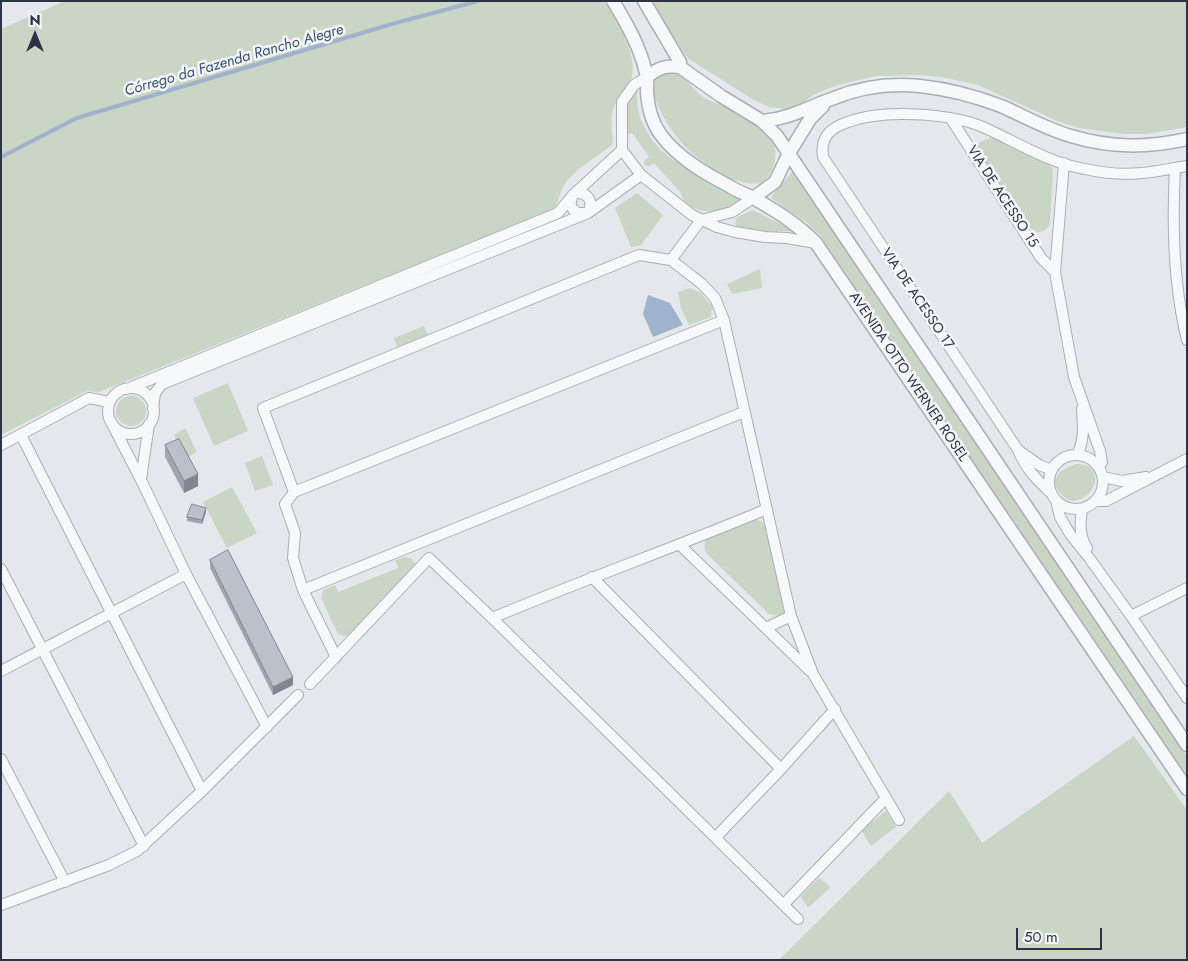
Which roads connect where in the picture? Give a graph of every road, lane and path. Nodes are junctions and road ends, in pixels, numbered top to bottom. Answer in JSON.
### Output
{"nodes":[{"id":1,"x":613,"y":1,"type":"edge"},
{"id":2,"x":644,"y":1,"type":"edge"},
{"id":3,"x":680,"y":67,"type":"junction"},
{"id":4,"x":647,"y":76,"type":"junction"},
{"id":5,"x":834,"y":98,"type":"junction"},
{"id":6,"x":951,"y":119,"type":"junction"},
{"id":7,"x":762,"y":121,"type":"junction"},
{"id":8,"x":1187,"y":139,"type":"edge"},
{"id":9,"x":622,"y":150,"type":"junction"},
{"id":10,"x":789,"y":153,"type":"junction"},
{"id":11,"x":1064,"y":163,"type":"junction"},
{"id":12,"x":1187,"y":166,"type":"edge"},
{"id":13,"x":1174,"y":168,"type":"junction"},
{"id":14,"x":641,"y":176,"type":"junction"},
{"id":15,"x":572,"y":195,"type":"junction"},
{"id":16,"x":753,"y":198,"type":"junction"},
{"id":17,"x":588,"y":213,"type":"junction"},
{"id":18,"x":702,"y":220,"type":"junction"},
{"id":19,"x":816,"y":243,"type":"junction"},
{"id":20,"x":671,"y":260,"type":"junction"},
{"id":21,"x":1055,"y":272,"type":"junction"},
{"id":22,"x":724,"y":320,"type":"junction"},
{"id":23,"x":1187,"y":340,"type":"edge"},
{"id":24,"x":128,"y":389,"type":"junction"},
{"id":25,"x":1082,"y":400,"type":"junction"},
{"id":26,"x":110,"y":402,"type":"junction"},
{"id":27,"x":153,"y":409,"type":"junction"},
{"id":28,"x":744,"y":412,"type":"junction"},
{"id":29,"x":110,"y":420,"type":"junction"},
{"id":30,"x":149,"y":424,"type":"junction"},
{"id":31,"x":21,"y":435,"type":"junction"},
{"id":32,"x":1,"y":445,"type":"edge"},
{"id":33,"x":1018,"y":450,"type":"junction"},
{"id":34,"x":1077,"y":455,"type":"junction"},
{"id":35,"x":1187,"y":459,"type":"edge"},
{"id":36,"x":1099,"y":466,"type":"junction"},
{"id":37,"x":1052,"y":470,"type":"junction"},
{"id":38,"x":1154,"y":475,"type":"junction"},
{"id":39,"x":1103,"y":477,"type":"junction"},
{"id":40,"x":141,"y":479,"type":"junction"},
{"id":41,"x":294,"y":492,"type":"junction"},
{"id":42,"x":1054,"y":497,"type":"junction"},
{"id":43,"x":1096,"y":501,"type":"junction"},
{"id":44,"x":767,"y":509,"type":"junction"},
{"id":45,"x":1082,"y":509,"type":"junction"},
{"id":46,"x":417,"y":544,"type":"junction"},
{"id":47,"x":680,"y":545,"type":"junction"},
{"id":48,"x":429,"y":558,"type":"junction"},
{"id":49,"x":1090,"y":559,"type":"junction"},
{"id":50,"x":1,"y":569,"type":"edge"},
{"id":51,"x":186,"y":574,"type":"junction"},
{"id":52,"x":592,"y":577,"type":"junction"},
{"id":53,"x":1187,"y":588,"type":"edge"},
{"id":54,"x":303,"y":590,"type":"junction"},
{"id":55,"x":112,"y":614,"type":"junction"},
{"id":56,"x":791,"y":616,"type":"junction"},
{"id":57,"x":1131,"y":616,"type":"junction"},
{"id":58,"x":492,"y":618,"type":"junction"},
{"id":59,"x":766,"y":628,"type":"junction"},
{"id":60,"x":43,"y":649,"type":"junction"},
{"id":61,"x":336,"y":657,"type":"junction"},
{"id":62,"x":1,"y":671,"type":"edge"},
{"id":63,"x":814,"y":674,"type":"junction"},
{"id":64,"x":310,"y":684,"type":"dead end"},
{"id":65,"x":298,"y":695,"type":"dead end"},
{"id":66,"x":1187,"y":698,"type":"edge"},
{"id":67,"x":835,"y":709,"type":"junction"},
{"id":68,"x":267,"y":727,"type":"junction"},
{"id":69,"x":1187,"y":745,"type":"edge"},
{"id":70,"x":1,"y":759,"type":"edge"},
{"id":71,"x":781,"y":769,"type":"junction"},
{"id":72,"x":1187,"y":789,"type":"edge"},
{"id":73,"x":202,"y":791,"type":"junction"},
{"id":74,"x":886,"y":798,"type":"junction"},
{"id":75,"x":899,"y":820,"type":"dead end"},
{"id":76,"x":716,"y":837,"type":"junction"},
{"id":77,"x":144,"y":846,"type":"junction"},
{"id":78,"x":65,"y":882,"type":"junction"},
{"id":79,"x":784,"y":904,"type":"junction"},
{"id":80,"x":1,"y":905,"type":"edge"},
{"id":81,"x":798,"y":919,"type":"dead end"}],
"edges":[{"from":1,"to":4,"type":"street","name":"AVENIDA OTTO WERNER ROSEL"},
{"from":2,"to":3,"type":"street"},
{"from":3,"to":4,"type":"street"},
{"from":3,"to":7,"type":"street","name":"AVENIDA OTTO WERNER ROSEL"},
{"from":4,"to":9,"type":"street"},
{"from":4,"to":16,"type":"street","name":"AVENIDA OTTO WERNER ROSEL"},
{"from":5,"to":7,"type":"street"},
{"from":5,"to":8,"type":"street"},
{"from":5,"to":10,"type":"street"},
{"from":6,"to":11,"type":"street"},
{"from":6,"to":21,"type":"street","name":"VIA DE ACESSO 15"},
{"from":6,"to":33,"type":"street","name":"VIA DE ACESSO 17"},
{"from":7,"to":10,"type":"street","name":"AVENIDA OTTO WERNER ROSEL"},
{"from":9,"to":14,"type":"street"},
{"from":9,"to":15,"type":"street"},
{"from":10,"to":16,"type":"street"},
{"from":10,"to":69,"type":"street","name":"AVENIDA OTTO WERNER ROSEL"},
{"from":11,"to":13,"type":"street"},
{"from":11,"to":21,"type":"street","name":"VIA DE ACESSO 15"},
{"from":12,"to":13,"type":"street"},
{"from":13,"to":23,"type":"street"},
{"from":14,"to":17,"type":"street"},
{"from":14,"to":18,"type":"street"},
{"from":15,"to":17,"type":"street"},
{"from":15,"to":24,"type":"street"},
{"from":16,"to":18,"type":"street"},
{"from":16,"to":19,"type":"street","name":"AVENIDA OTTO WERNER ROSEL"},
{"from":17,"to":27,"type":"street"},
{"from":18,"to":19,"type":"street"},
{"from":18,"to":20,"type":"street"},
{"from":19,"to":72,"type":"street","name":"AVENIDA OTTO WERNER ROSEL"},
{"from":20,"to":22,"type":"street"},
{"from":20,"to":41,"type":"street"},
{"from":21,"to":25,"type":"street","name":"VIA DE ACESSO 15"},
{"from":22,"to":28,"type":"street"},
{"from":22,"to":41,"type":"street"},
{"from":24,"to":26,"type":"street"},
{"from":24,"to":27,"type":"street"},
{"from":25,"to":34,"type":"street","name":"VIA DE ACESSO 15"},
{"from":25,"to":36,"type":"street","name":"VIA DE ACESSO 15"},
{"from":26,"to":29,"type":"street"},
{"from":26,"to":31,"type":"street"},
{"from":27,"to":30,"type":"street"},
{"from":28,"to":44,"type":"street"},
{"from":28,"to":46,"type":"street"},
{"from":29,"to":30,"type":"street"},
{"from":29,"to":40,"type":"street"},
{"from":30,"to":40,"type":"street"},
{"from":31,"to":32,"type":"street"},
{"from":31,"to":55,"type":"street"},
{"from":33,"to":37,"type":"street","name":"VIA DE ACESSO 17"},
{"from":33,"to":42,"type":"street","name":"VIA DE ACESSO 17"},
{"from":34,"to":36,"type":"street"},
{"from":34,"to":37,"type":"street"},
{"from":35,"to":38,"type":"street"},
{"from":36,"to":39,"type":"street"},
{"from":37,"to":42,"type":"street"},
{"from":38,"to":39,"type":"street"},
{"from":38,"to":43,"type":"street"},
{"from":39,"to":43,"type":"street"},
{"from":40,"to":51,"type":"street"},
{"from":41,"to":54,"type":"street"},
{"from":42,"to":45,"type":"street"},
{"from":42,"to":49,"type":"street","name":"VIA DE ACESSO 17"},
{"from":43,"to":45,"type":"street"},
{"from":44,"to":47,"type":"street"},
{"from":44,"to":56,"type":"street"},
{"from":45,"to":49,"type":"street","name":"VIA DE ACESSO 17"},
{"from":46,"to":48,"type":"street"},
{"from":46,"to":54,"type":"street"},
{"from":47,"to":52,"type":"street"},
{"from":47,"to":59,"type":"street"},
{"from":48,"to":58,"type":"street"},
{"from":48,"to":61,"type":"street"},
{"from":49,"to":57,"type":"street","name":"VIA DE ACESSO 17"},
{"from":50,"to":60,"type":"street"},
{"from":51,"to":55,"type":"street"},
{"from":51,"to":68,"type":"street"},
{"from":52,"to":58,"type":"street"},
{"from":52,"to":71,"type":"street"},
{"from":53,"to":57,"type":"street"},
{"from":54,"to":61,"type":"street"},
{"from":55,"to":60,"type":"street"},
{"from":55,"to":73,"type":"street"},
{"from":56,"to":59,"type":"street"},
{"from":56,"to":63,"type":"street"},
{"from":57,"to":66,"type":"street","name":"VIA DE ACESSO 17"},
{"from":58,"to":76,"type":"street"},
{"from":59,"to":63,"type":"street"},
{"from":60,"to":62,"type":"street"},
{"from":60,"to":77,"type":"street"},
{"from":61,"to":64,"type":"street"},
{"from":63,"to":67,"type":"street"},
{"from":65,"to":68,"type":"street"},
{"from":67,"to":71,"type":"street"},
{"from":67,"to":74,"type":"street"},
{"from":68,"to":73,"type":"street"},
{"from":70,"to":78,"type":"street"},
{"from":71,"to":76,"type":"street"},
{"from":73,"to":77,"type":"street"},
{"from":74,"to":75,"type":"street"},
{"from":74,"to":79,"type":"street"},
{"from":76,"to":79,"type":"street"},
{"from":77,"to":78,"type":"street"},
{"from":78,"to":80,"type":"street"},
{"from":79,"to":81,"type":"street"}]}
